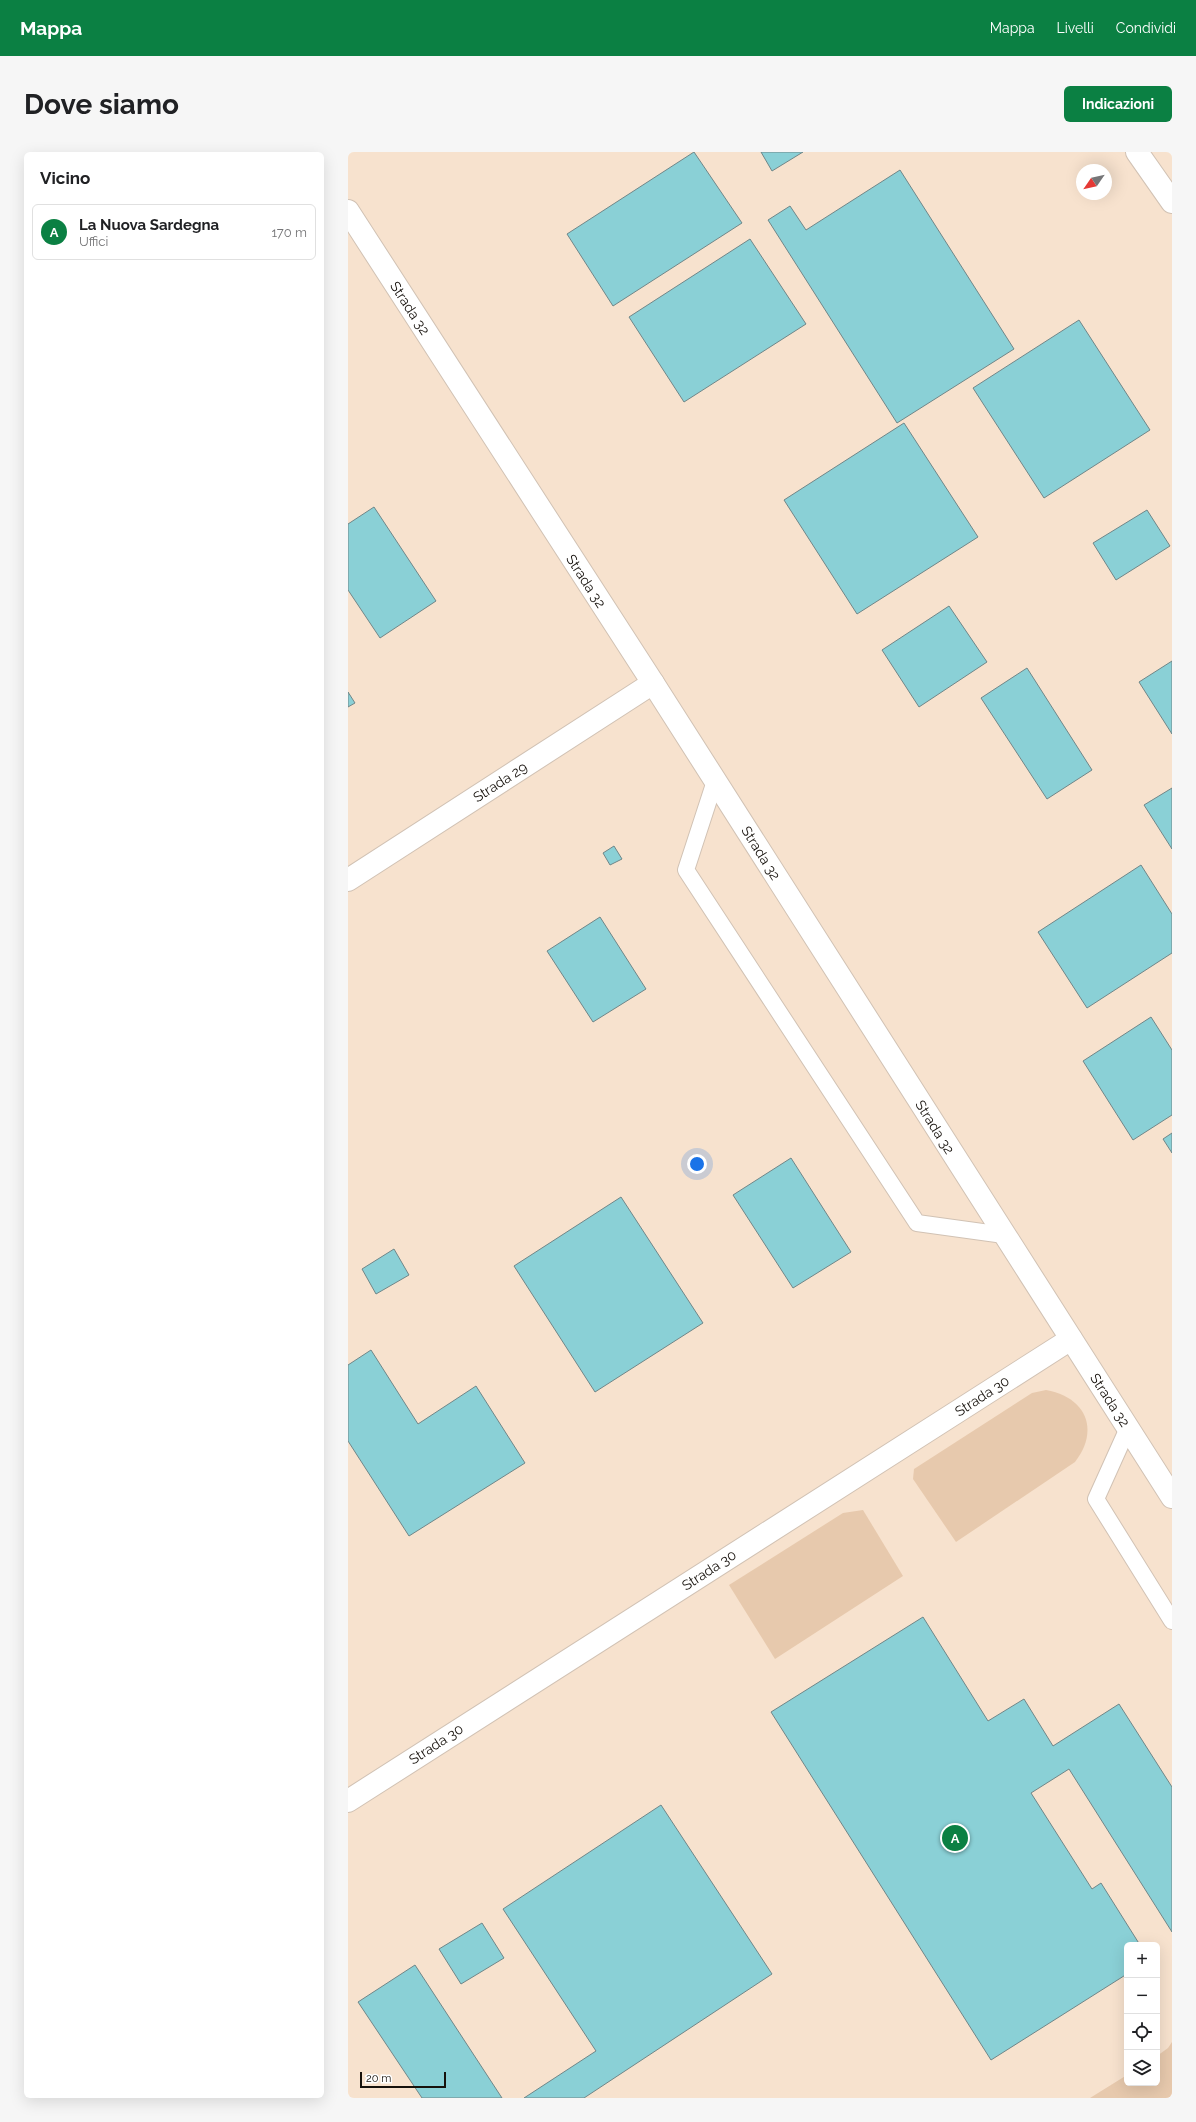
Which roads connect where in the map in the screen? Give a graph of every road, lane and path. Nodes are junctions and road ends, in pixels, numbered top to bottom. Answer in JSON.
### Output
{"nodes":[{"id":1,"x":1137,"y":152,"type":"edge"},
{"id":2,"x":1172,"y":202,"type":"edge"},
{"id":3,"x":348,"y":212,"type":"edge"},
{"id":4,"x":652,"y":683,"type":"junction"},
{"id":5,"x":715,"y":781,"type":"junction"},
{"id":6,"x":348,"y":880,"type":"edge"},
{"id":7,"x":1004,"y":1234,"type":"junction"},
{"id":8,"x":1071,"y":1339,"type":"junction"},
{"id":9,"x":1128,"y":1428,"type":"junction"},
{"id":10,"x":1172,"y":1497,"type":"edge"},
{"id":11,"x":1172,"y":1621,"type":"edge"},
{"id":12,"x":348,"y":1801,"type":"edge"}],
"edges":[{"from":1,"to":2,"type":"street"},
{"from":3,"to":4,"type":"street","name":"Strada 32"},
{"from":4,"to":5,"type":"street","name":"Strada 32"},
{"from":4,"to":6,"type":"street","name":"Strada 29"},
{"from":5,"to":7,"type":"street","name":"Strada 32"},
{"from":5,"to":7,"type":"lane"},
{"from":7,"to":8,"type":"street","name":"Strada 32"},
{"from":8,"to":9,"type":"street","name":"Strada 32"},
{"from":8,"to":12,"type":"street","name":"Strada 30"},
{"from":9,"to":10,"type":"street","name":"Strada 32"},
{"from":9,"to":11,"type":"lane"}]}
